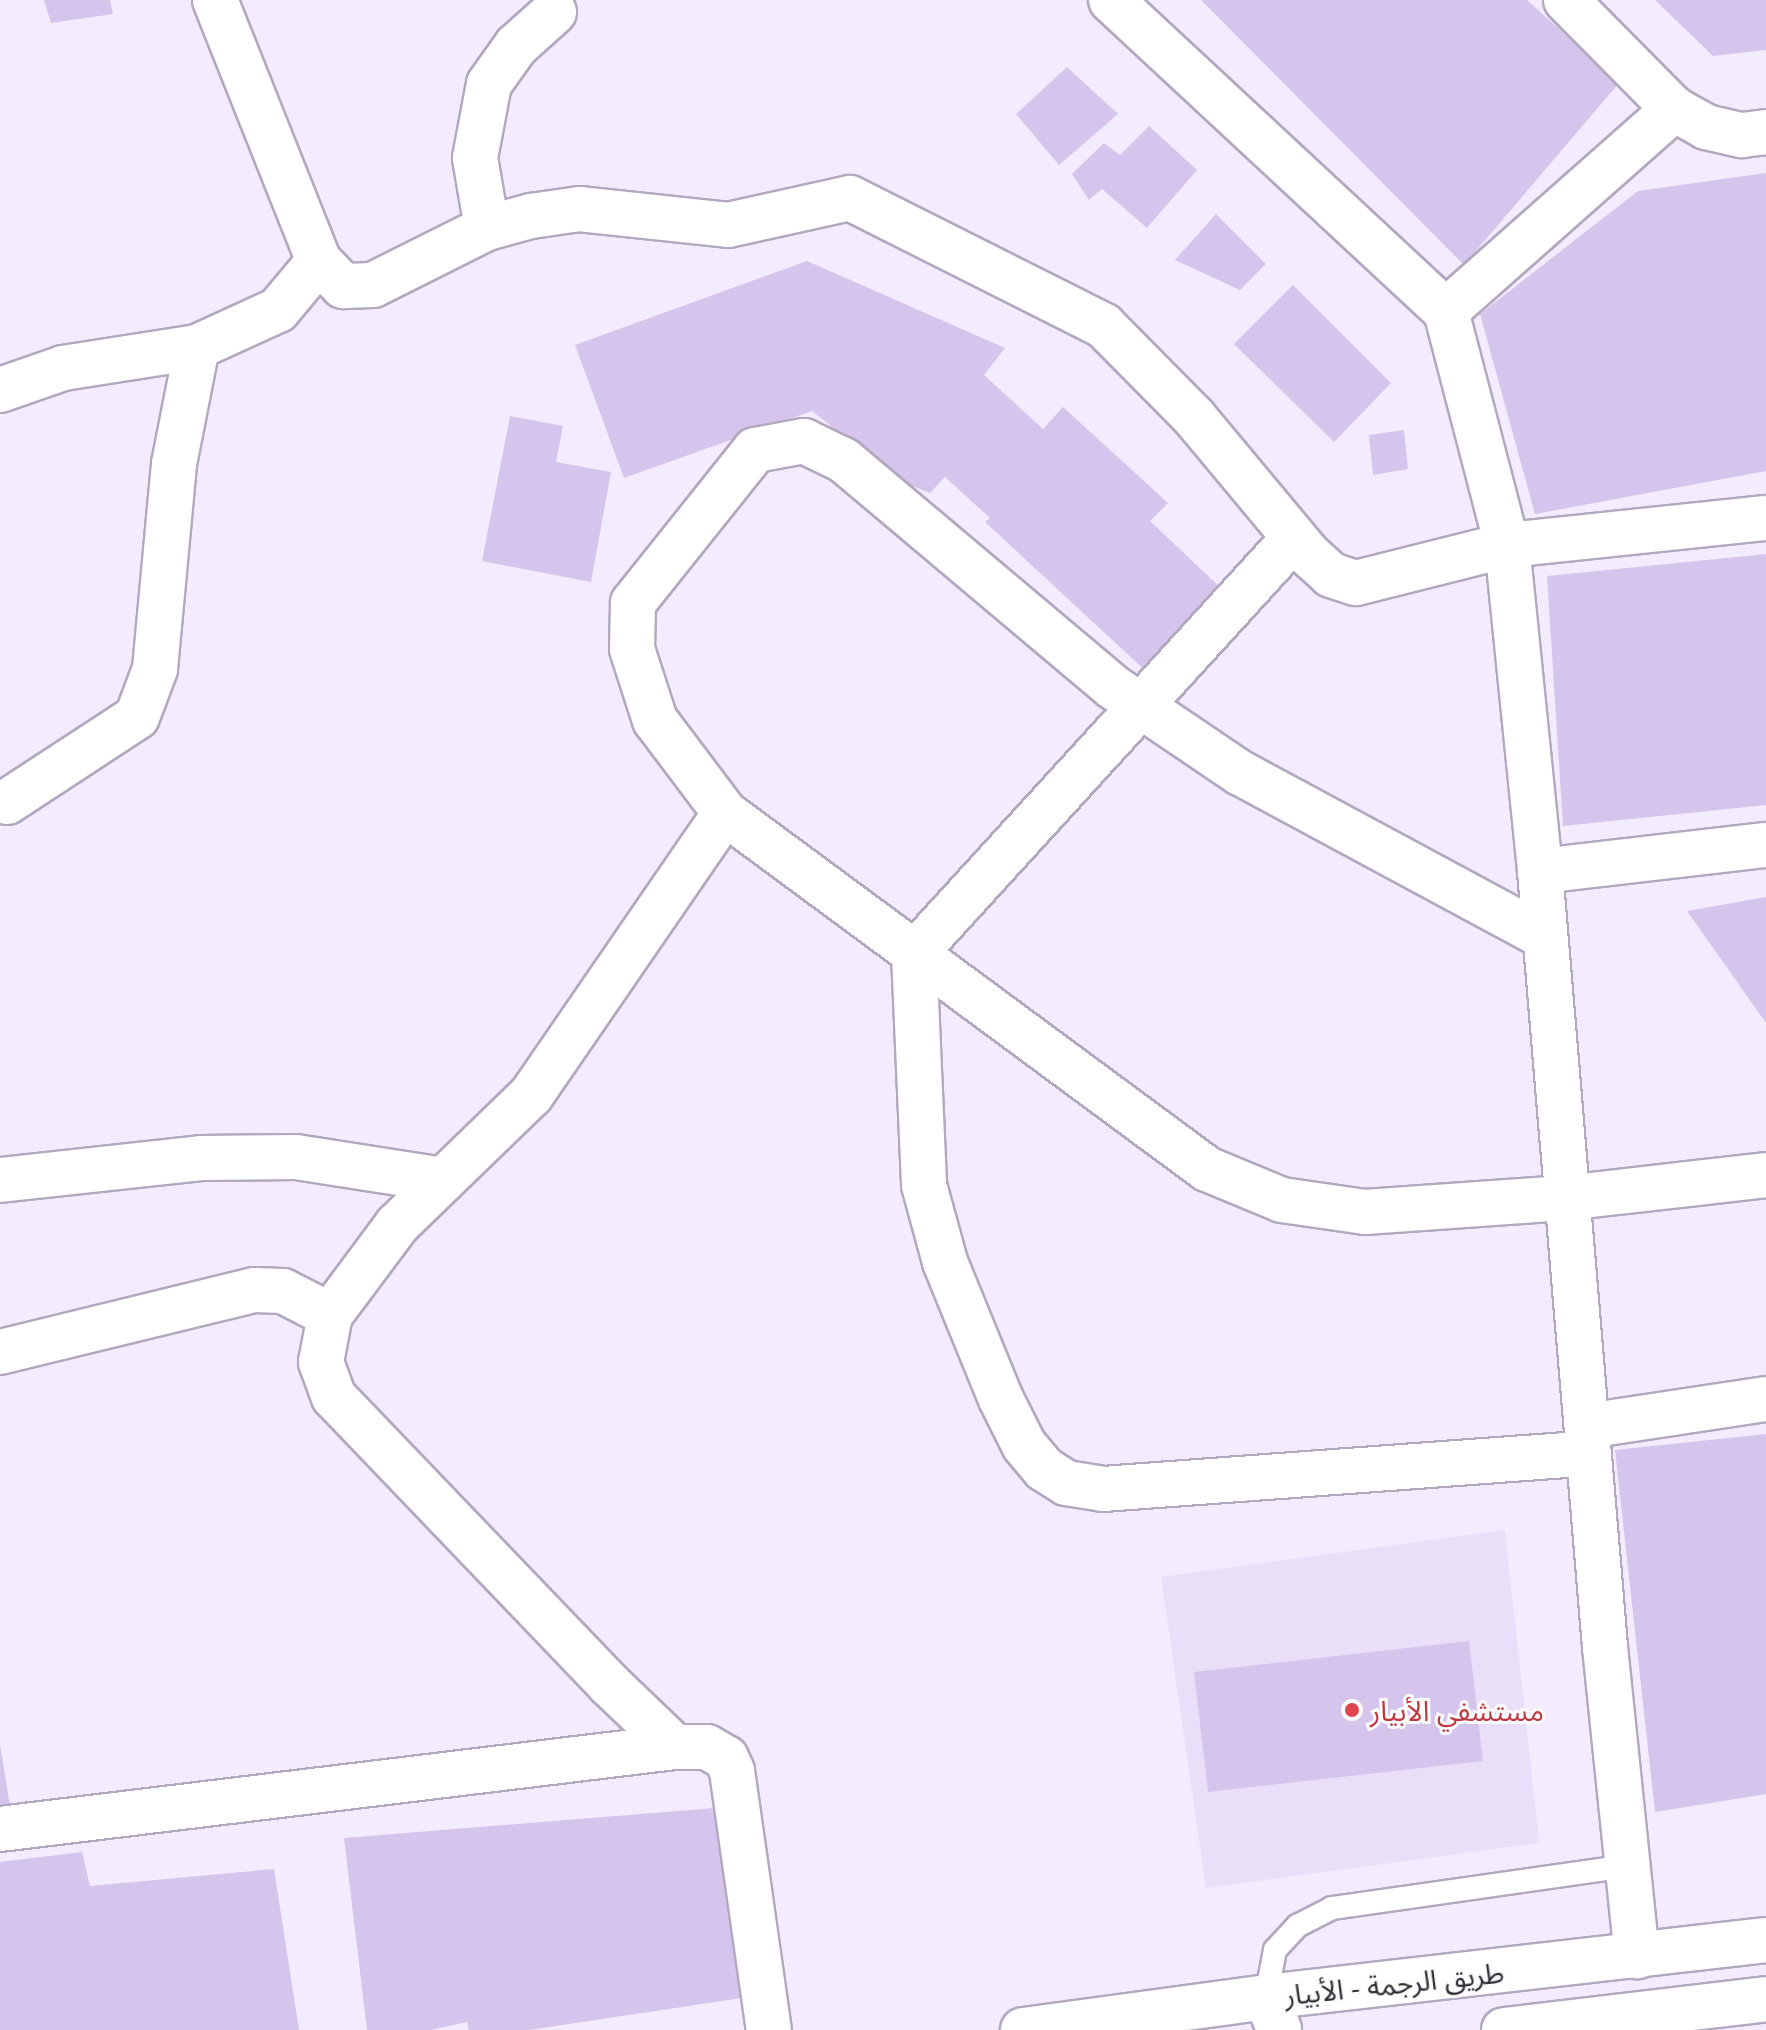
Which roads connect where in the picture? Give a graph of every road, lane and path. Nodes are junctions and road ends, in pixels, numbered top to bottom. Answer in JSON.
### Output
{"nodes":[{"id":1,"x":215,"y":0,"type":"edge"},
{"id":2,"x":1111,"y":0,"type":"edge"},
{"id":3,"x":1566,"y":0,"type":"edge"},
{"id":4,"x":554,"y":12,"type":"dead end"},
{"id":5,"x":1674,"y":109,"type":"junction"},
{"id":6,"x":1766,"y":132,"type":"edge"},
{"id":7,"x":487,"y":228,"type":"junction"},
{"id":8,"x":319,"y":261,"type":"junction"},
{"id":9,"x":1446,"y":311,"type":"junction"},
{"id":10,"x":197,"y":347,"type":"junction"},
{"id":11,"x":0,"y":390,"type":"edge"},
{"id":12,"x":1766,"y":518,"type":"edge"},
{"id":13,"x":1294,"y":538,"type":"junction"},
{"id":14,"x":1507,"y":545,"type":"junction"},
{"id":15,"x":1143,"y":705,"type":"junction"},
{"id":16,"x":7,"y":802,"type":"dead end"},
{"id":17,"x":725,"y":813,"type":"junction"},
{"id":18,"x":1766,"y":845,"type":"edge"},
{"id":19,"x":1540,"y":871,"type":"junction"},
{"id":20,"x":1543,"y":936,"type":"junction"},
{"id":21,"x":914,"y":954,"type":"junction"},
{"id":22,"x":1766,"y":1175,"type":"edge"},
{"id":23,"x":0,"y":1180,"type":"edge"},
{"id":24,"x":443,"y":1180,"type":"junction"},
{"id":25,"x":1565,"y":1198,"type":"junction"},
{"id":26,"x":330,"y":1315,"type":"junction"},
{"id":27,"x":0,"y":1352,"type":"edge"},
{"id":28,"x":1766,"y":1399,"type":"edge"},
{"id":29,"x":1588,"y":1439,"type":"junction"},
{"id":30,"x":675,"y":1747,"type":"junction"},
{"id":31,"x":0,"y":1829,"type":"edge"},
{"id":32,"x":1626,"y":1866,"type":"junction"},
{"id":33,"x":1766,"y":1940,"type":"edge"},
{"id":34,"x":1637,"y":1956,"type":"junction"},
{"id":35,"x":1766,"y":1999,"type":"edge"},
{"id":36,"x":1272,"y":2013,"type":"edge"},
{"id":37,"x":769,"y":2030,"type":"edge"},
{"id":38,"x":1023,"y":2030,"type":"edge"},
{"id":39,"x":1504,"y":2030,"type":"edge"}],
"edges":[{"from":1,"to":8,"type":"main road"},
{"from":2,"to":9,"type":"main road"},
{"from":3,"to":5,"type":"main road"},
{"from":4,"to":7,"type":"main road"},
{"from":5,"to":6,"type":"main road"},
{"from":5,"to":9,"type":"main road"},
{"from":7,"to":8,"type":"main road"},
{"from":7,"to":13,"type":"main road"},
{"from":8,"to":10,"type":"main road"},
{"from":9,"to":14,"type":"main road"},
{"from":10,"to":11,"type":"main road"},
{"from":10,"to":16,"type":"main road"},
{"from":12,"to":14,"type":"main road"},
{"from":13,"to":14,"type":"main road"},
{"from":13,"to":15,"type":"main road"},
{"from":14,"to":19,"type":"main road"},
{"from":15,"to":17,"type":"main road"},
{"from":15,"to":20,"type":"main road"},
{"from":15,"to":21,"type":"main road"},
{"from":17,"to":21,"type":"main road"},
{"from":17,"to":24,"type":"main road"},
{"from":18,"to":19,"type":"main road"},
{"from":19,"to":20,"type":"main road"},
{"from":20,"to":25,"type":"main road"},
{"from":21,"to":25,"type":"main road"},
{"from":21,"to":29,"type":"main road"},
{"from":22,"to":25,"type":"main road"},
{"from":23,"to":24,"type":"main road"},
{"from":24,"to":26,"type":"main road"},
{"from":25,"to":29,"type":"main road"},
{"from":26,"to":27,"type":"main road"},
{"from":26,"to":30,"type":"main road"},
{"from":28,"to":29,"type":"main road"},
{"from":29,"to":32,"type":"main road"},
{"from":30,"to":31,"type":"main road"},
{"from":30,"to":37,"type":"main road"},
{"from":32,"to":34,"type":"main road"},
{"from":32,"to":36,"type":"lane"},
{"from":33,"to":34,"type":"main road","name":"طريق الرجمة - الأبيار"},
{"from":34,"to":36,"type":"main road","name":"طريق الرجمة - الأبيار"},
{"from":35,"to":39,"type":"main road","name":"طريق الرجمة - الأبيار"},
{"from":36,"to":38,"type":"main road","name":"طريق الرجمة - الأبيار"}]}
